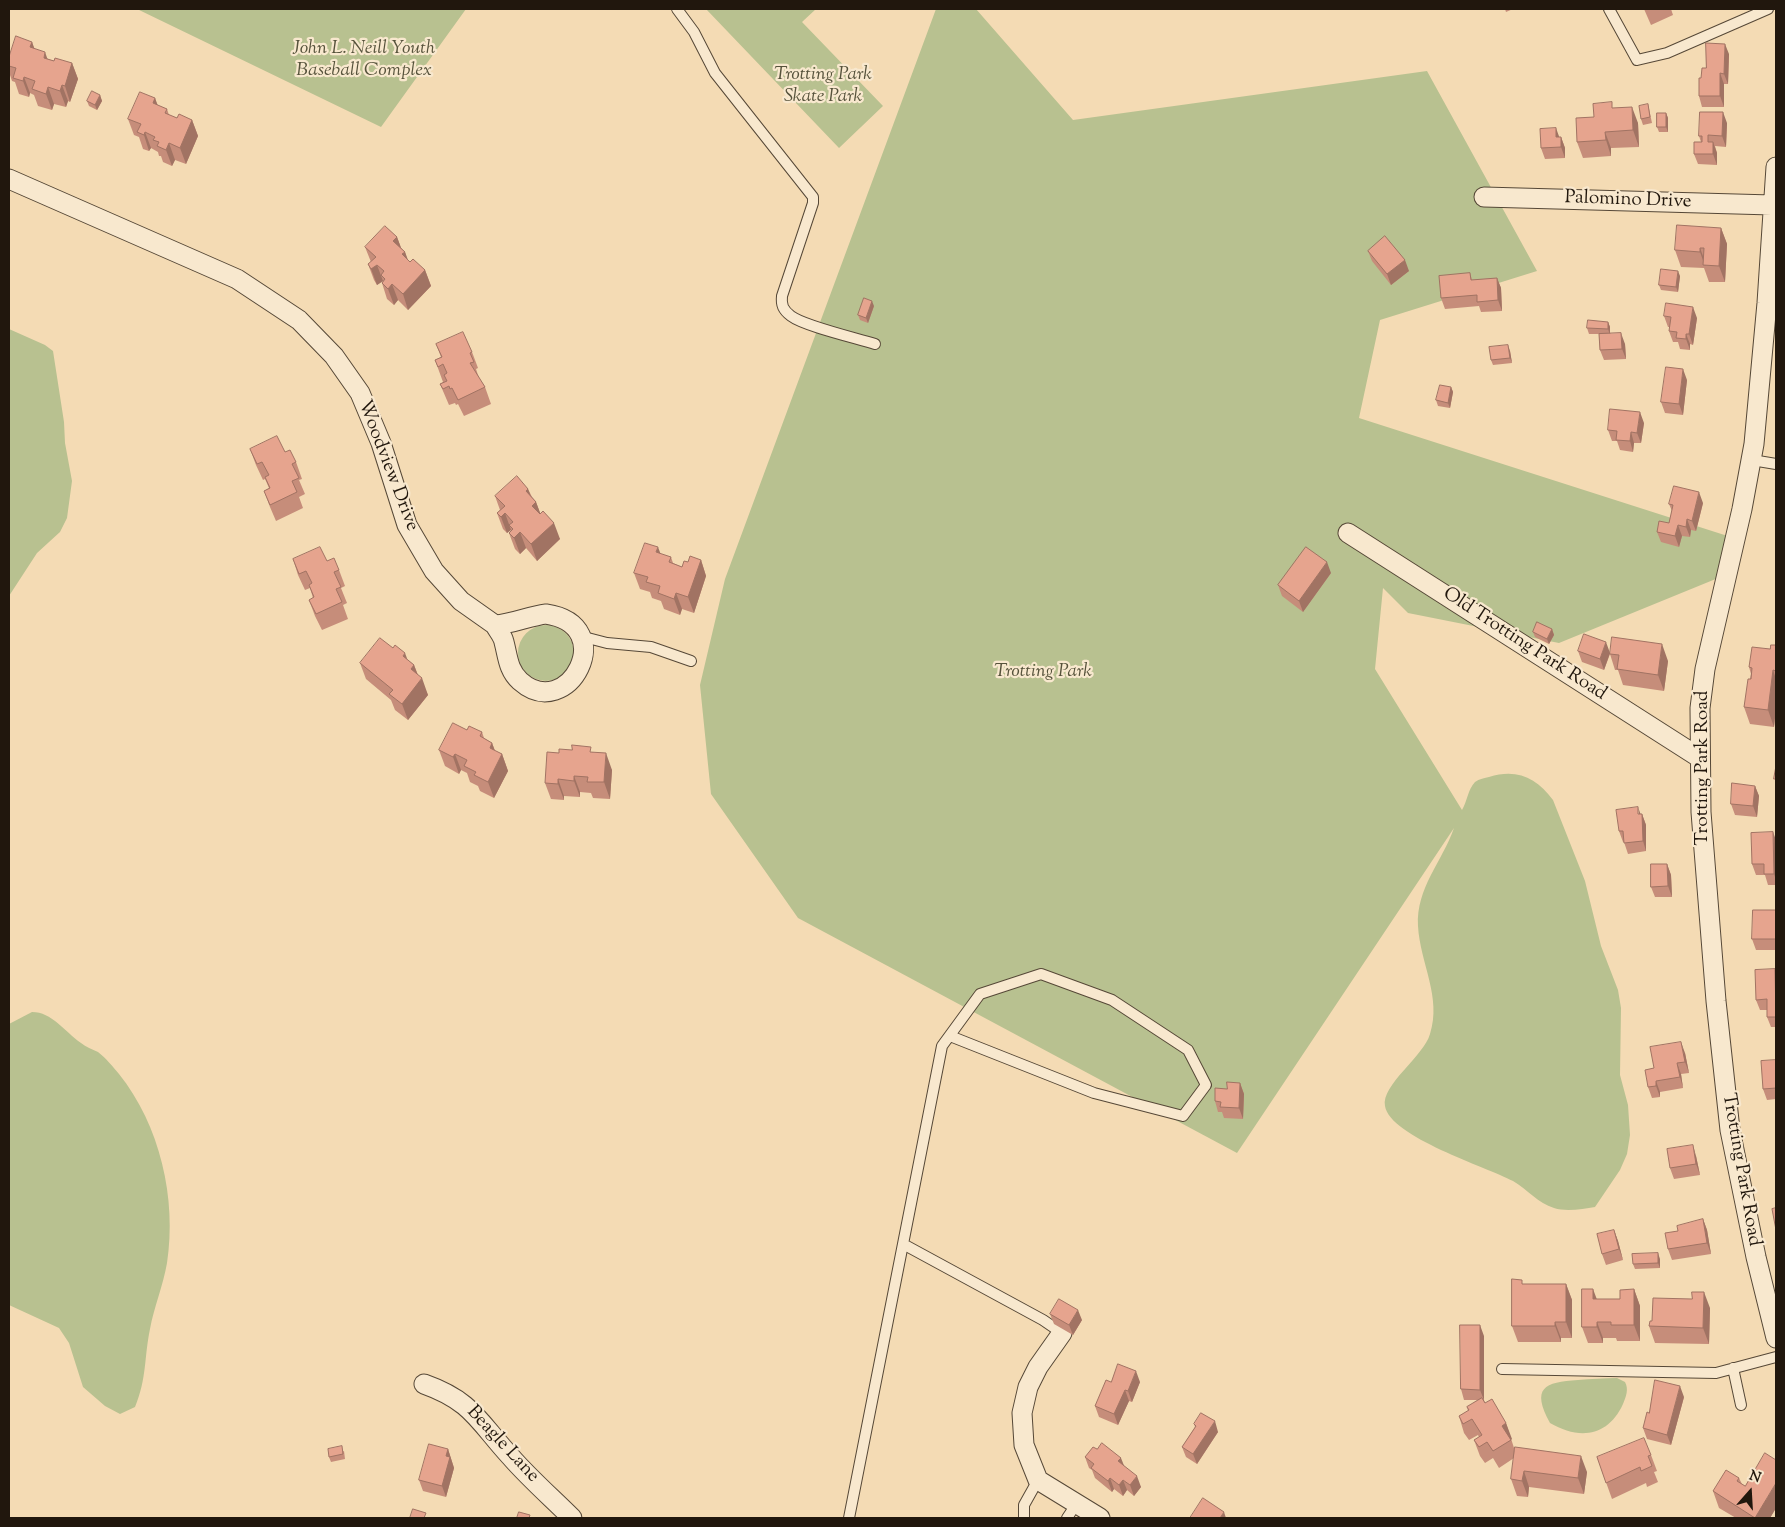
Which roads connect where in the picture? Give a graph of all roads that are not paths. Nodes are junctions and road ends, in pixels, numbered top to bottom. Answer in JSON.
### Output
{"nodes":[{"id":1,"x":677,"y":9,"type":"edge"},
{"id":2,"x":1609,"y":9,"type":"edge"},
{"id":3,"x":1768,"y":9,"type":"edge"},
{"id":4,"x":1776,"y":167,"type":"edge"},
{"id":5,"x":9,"y":179,"type":"edge"},
{"id":6,"x":1484,"y":197,"type":"dead end"},
{"id":7,"x":1772,"y":204,"type":"junction"},
{"id":8,"x":875,"y":344,"type":"dead end"},
{"id":9,"x":1752,"y":460,"type":"junction"},
{"id":10,"x":1776,"y":464,"type":"edge"},
{"id":11,"x":1348,"y":532,"type":"dead end"},
{"id":12,"x":495,"y":625,"type":"junction"},
{"id":13,"x":580,"y":636,"type":"junction"},
{"id":14,"x":691,"y":661,"type":"dead end"},
{"id":15,"x":1700,"y":758,"type":"junction"},
{"id":16,"x":950,"y":1036,"type":"junction"},
{"id":17,"x":903,"y":1244,"type":"junction"},
{"id":18,"x":1062,"y":1333,"type":"joint"},
{"id":19,"x":1776,"y":1338,"type":"edge"},
{"id":20,"x":1776,"y":1357,"type":"edge"},
{"id":21,"x":1733,"y":1368,"type":"junction"},
{"id":22,"x":1502,"y":1370,"type":"dead end"},
{"id":23,"x":424,"y":1384,"type":"dead end"},
{"id":24,"x":1740,"y":1405,"type":"dead end"},
{"id":25,"x":1038,"y":1480,"type":"junction"},
{"id":26,"x":1072,"y":1511,"type":"edge"},
{"id":27,"x":572,"y":1518,"type":"edge"},
{"id":28,"x":849,"y":1518,"type":"edge"},
{"id":29,"x":1024,"y":1518,"type":"edge"},
{"id":30,"x":1100,"y":1518,"type":"edge"}],
"edges":[{"from":1,"to":8,"type":"lane"},
{"from":2,"to":3,"type":"lane"},
{"from":4,"to":7,"type":"street","name":"Trotting Park Road"},
{"from":5,"to":12,"type":"street","name":"Woodview Drive"},
{"from":6,"to":7,"type":"street","name":"Palomino Drive"},
{"from":7,"to":9,"type":"street","name":"Trotting Park Road"},
{"from":9,"to":10,"type":"lane"},
{"from":9,"to":15,"type":"street","name":"Trotting Park Road"},
{"from":11,"to":15,"type":"street","name":"Old Trotting Park Road"},
{"from":12,"to":13,"type":"street"},
{"from":12,"to":13,"type":"street","name":"Woodview Drive"},
{"from":13,"to":14,"type":"lane"},
{"from":15,"to":19,"type":"street","name":"Trotting Park Road"},
{"from":16,"to":16,"type":"lane"},
{"from":16,"to":17,"type":"lane"},
{"from":17,"to":18,"type":"lane"},
{"from":17,"to":28,"type":"lane"},
{"from":18,"to":25,"type":"street"},
{"from":20,"to":21,"type":"lane"},
{"from":21,"to":22,"type":"lane"},
{"from":21,"to":24,"type":"lane"},
{"from":23,"to":27,"type":"street","name":"Beagle Lane"},
{"from":25,"to":26,"type":"street"},
{"from":25,"to":29,"type":"lane"},
{"from":26,"to":30,"type":"street"}]}
